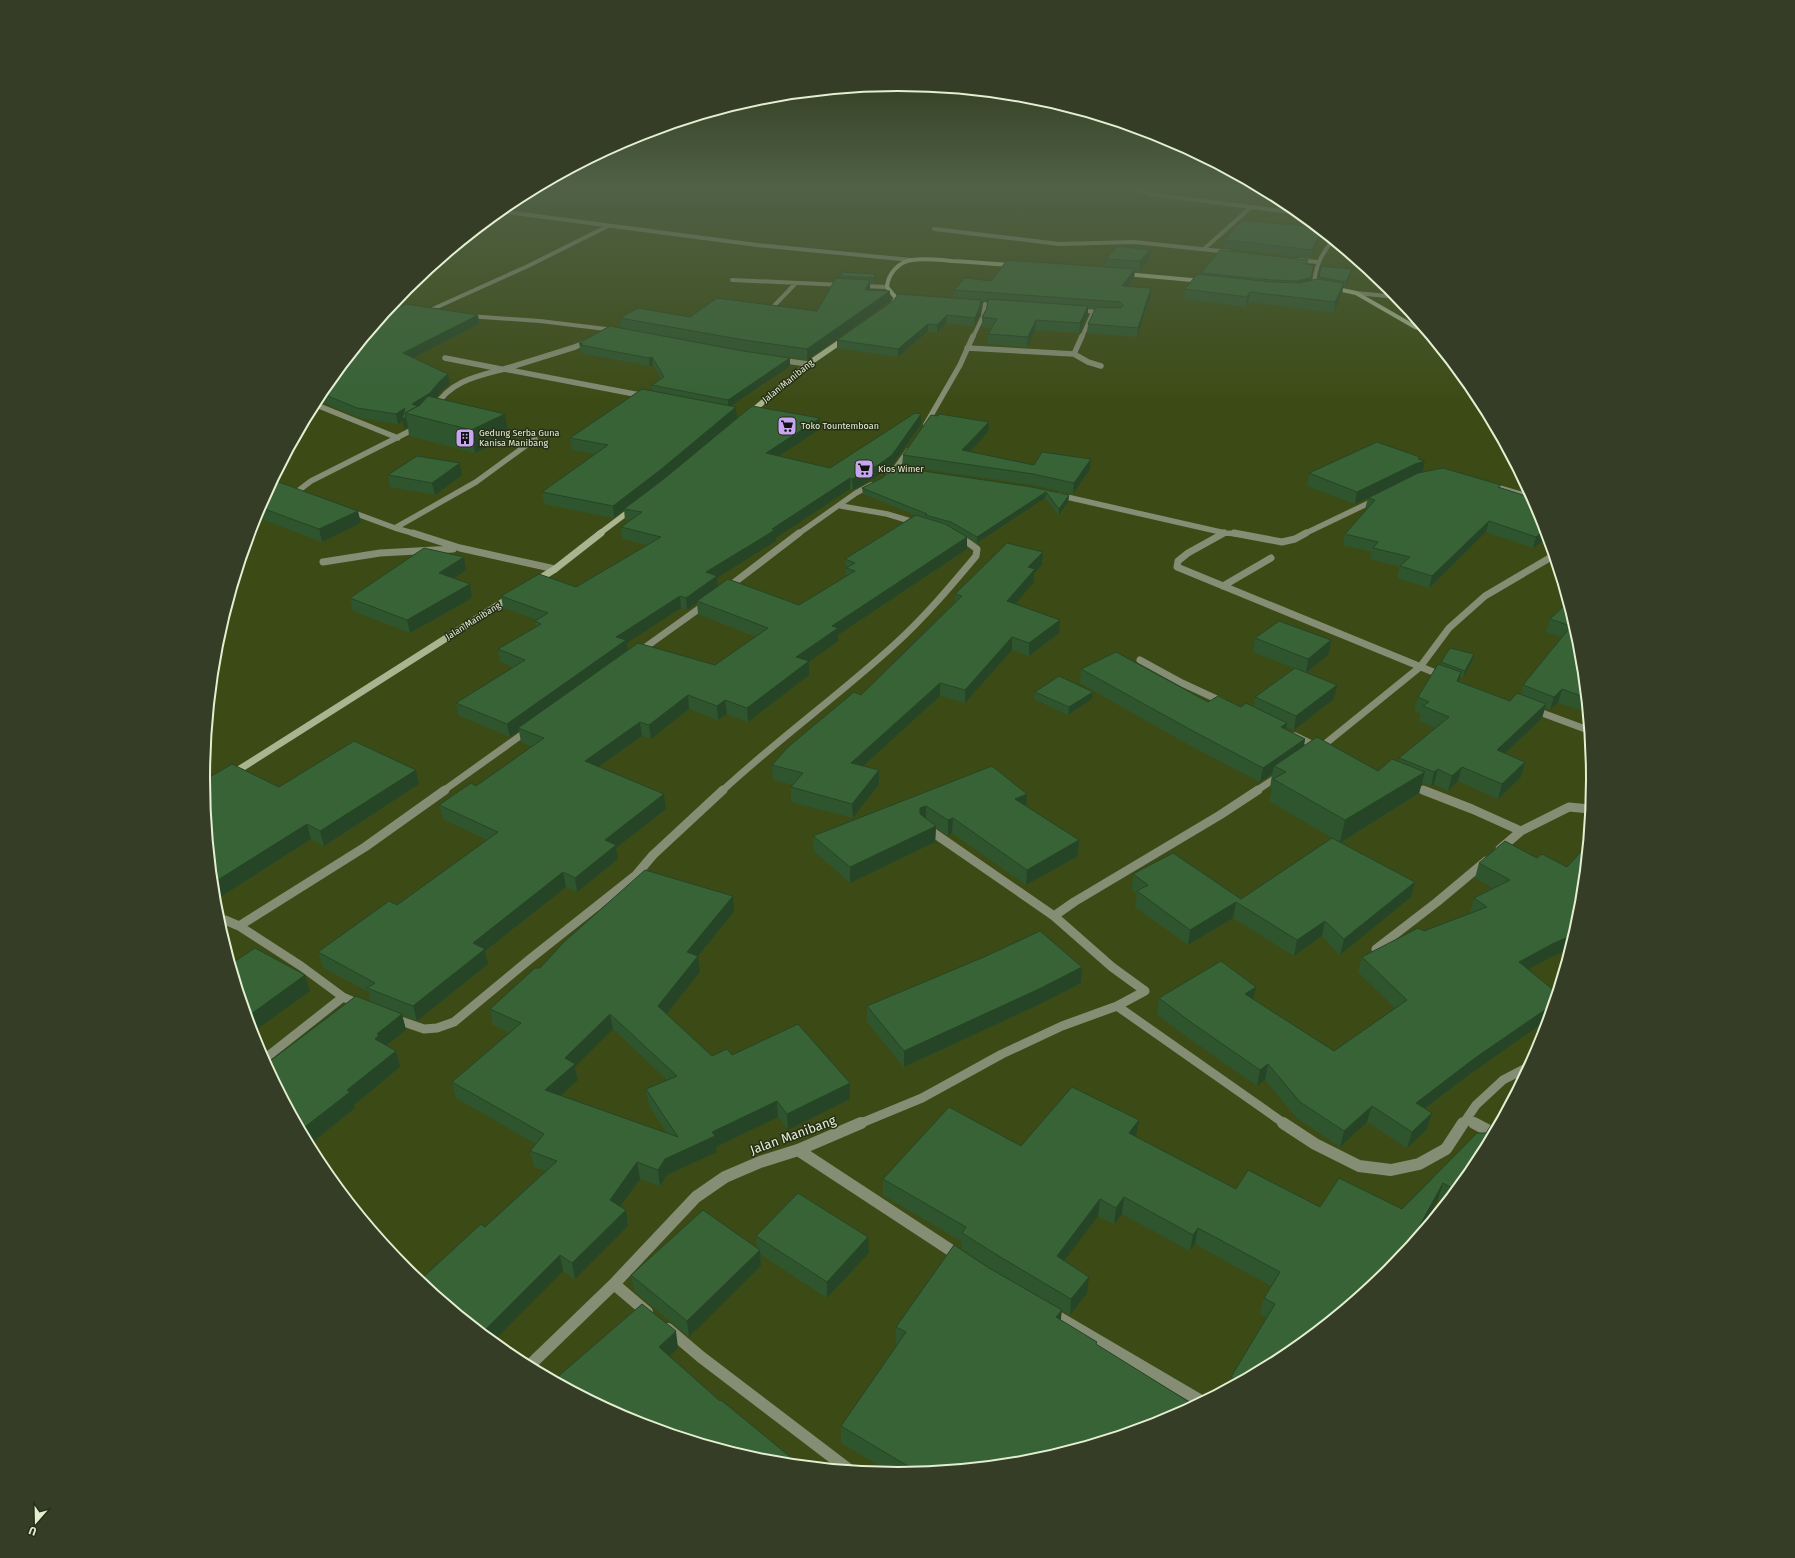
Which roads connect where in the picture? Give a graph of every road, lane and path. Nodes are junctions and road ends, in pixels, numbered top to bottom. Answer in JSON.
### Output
{"nodes":[{"id":1,"x":545,"y":258,"type":"edge"},
{"id":2,"x":887,"y":258,"type":"edge"},
{"id":3,"x":1320,"y":258,"type":"edge"},
{"id":4,"x":1295,"y":259,"type":"edge"},
{"id":5,"x":911,"y":260,"type":"junction"},
{"id":6,"x":1317,"y":262,"type":"junction"},
{"id":7,"x":1022,"y":266,"type":"edge"},
{"id":8,"x":1119,"y":273,"type":"edge"},
{"id":9,"x":732,"y":280,"type":"dead end"},
{"id":10,"x":1210,"y":282,"type":"edge"},
{"id":11,"x":796,"y":284,"type":"junction"},
{"id":12,"x":849,"y":285,"type":"edge"},
{"id":13,"x":857,"y":286,"type":"edge"},
{"id":14,"x":887,"y":287,"type":"junction"},
{"id":15,"x":1307,"y":287,"type":"edge"},
{"id":16,"x":1328,"y":287,"type":"edge"},
{"id":17,"x":1356,"y":294,"type":"junction"},
{"id":18,"x":1388,"y":297,"type":"edge"},
{"id":19,"x":896,"y":298,"type":"junction"},
{"id":20,"x":903,"y":298,"type":"edge"},
{"id":21,"x":985,"y":304,"type":"edge"},
{"id":22,"x":397,"y":307,"type":"edge"},
{"id":23,"x":403,"y":309,"type":"junction"},
{"id":24,"x":887,"y":309,"type":"edge"},
{"id":25,"x":411,"y":310,"type":"edge"},
{"id":26,"x":1070,"y":310,"type":"edge"},
{"id":27,"x":418,"y":311,"type":"edge"},
{"id":28,"x":769,"y":311,"type":"edge"},
{"id":29,"x":392,"y":312,"type":"edge"},
{"id":30,"x":426,"y":312,"type":"junction"},
{"id":31,"x":1093,"y":312,"type":"junction"},
{"id":32,"x":1113,"y":313,"type":"edge"},
{"id":33,"x":442,"y":314,"type":"edge"},
{"id":34,"x":464,"y":316,"type":"edge"},
{"id":35,"x":1416,"y":326,"type":"edge"},
{"id":36,"x":606,"y":329,"type":"junction"},
{"id":37,"x":612,"y":330,"type":"edge"},
{"id":38,"x":600,"y":333,"type":"edge"},
{"id":39,"x":850,"y":335,"type":"edge"},
{"id":40,"x":593,"y":337,"type":"edge"},
{"id":41,"x":967,"y":348,"type":"junction"},
{"id":42,"x":1074,"y":354,"type":"junction"},
{"id":43,"x":445,"y":358,"type":"dead end"},
{"id":44,"x":773,"y":359,"type":"edge"},
{"id":45,"x":808,"y":364,"type":"junction"},
{"id":46,"x":1100,"y":366,"type":"dead end"},
{"id":47,"x":504,"y":369,"type":"junction"},
{"id":48,"x":650,"y":397,"type":"edge"},
{"id":49,"x":319,"y":406,"type":"edge"},
{"id":50,"x":433,"y":413,"type":"edge"},
{"id":51,"x":747,"y":416,"type":"edge"},
{"id":52,"x":421,"y":425,"type":"edge"},
{"id":53,"x":922,"y":431,"type":"edge"},
{"id":54,"x":398,"y":438,"type":"junction"},
{"id":55,"x":535,"y":439,"type":"dead end"},
{"id":56,"x":913,"y":444,"type":"edge"},
{"id":57,"x":1484,"y":483,"type":"edge"},
{"id":58,"x":1055,"y":494,"type":"edge"},
{"id":59,"x":1524,"y":495,"type":"edge"},
{"id":60,"x":301,"y":496,"type":"edge"},
{"id":61,"x":1380,"y":497,"type":"edge"},
{"id":62,"x":638,"y":505,"type":"edge"},
{"id":63,"x":841,"y":506,"type":"junction"},
{"id":64,"x":342,"y":509,"type":"edge"},
{"id":65,"x":925,"y":526,"type":"edge"},
{"id":66,"x":395,"y":528,"type":"junction"},
{"id":67,"x":1225,"y":533,"type":"junction"},
{"id":68,"x":951,"y":535,"type":"edge"},
{"id":69,"x":460,"y":548,"type":"junction"},
{"id":70,"x":1271,"y":558,"type":"dead end"},
{"id":71,"x":1549,"y":558,"type":"edge"},
{"id":72,"x":323,"y":562,"type":"dead end"},
{"id":73,"x":554,"y":569,"type":"junction"},
{"id":74,"x":528,"y":586,"type":"edge"},
{"id":75,"x":1223,"y":586,"type":"junction"},
{"id":76,"x":515,"y":594,"type":"edge"},
{"id":77,"x":632,"y":657,"type":"edge"},
{"id":78,"x":1140,"y":660,"type":"dead end"},
{"id":79,"x":1420,"y":667,"type":"junction"},
{"id":80,"x":1450,"y":679,"type":"edge"},
{"id":81,"x":1228,"y":704,"type":"edge"},
{"id":82,"x":1524,"y":707,"type":"edge"},
{"id":83,"x":532,"y":728,"type":"edge"},
{"id":84,"x":1584,"y":728,"type":"edge"},
{"id":85,"x":1287,"y":732,"type":"edge"},
{"id":86,"x":1289,"y":769,"type":"edge"},
{"id":87,"x":224,"y":779,"type":"edge"},
{"id":88,"x":1404,"y":782,"type":"edge"},
{"id":89,"x":1585,"y":808,"type":"edge"},
{"id":90,"x":925,"y":827,"type":"edge"},
{"id":91,"x":1521,"y":831,"type":"junction"},
{"id":92,"x":1054,"y":916,"type":"junction"},
{"id":93,"x":225,"y":920,"type":"edge"},
{"id":94,"x":239,"y":926,"type":"junction"},
{"id":95,"x":1376,"y":949,"type":"edge"},
{"id":96,"x":343,"y":997,"type":"junction"},
{"id":97,"x":1117,"y":1006,"type":"junction"},
{"id":98,"x":370,"y":1009,"type":"edge"},
{"id":99,"x":383,"y":1015,"type":"edge"},
{"id":100,"x":268,"y":1057,"type":"edge"},
{"id":101,"x":1520,"y":1071,"type":"edge"},
{"id":102,"x":1467,"y":1120,"type":"junction"},
{"id":103,"x":1488,"y":1131,"type":"edge"},
{"id":104,"x":798,"y":1150,"type":"junction"},
{"id":105,"x":966,"y":1261,"type":"edge"},
{"id":106,"x":614,"y":1284,"type":"junction"},
{"id":107,"x":1044,"y":1309,"type":"edge"},
{"id":108,"x":533,"y":1362,"type":"edge"},
{"id":109,"x":1197,"y":1398,"type":"edge"},
{"id":110,"x":843,"y":1465,"type":"edge"}],
"edges":[{"from":1,"to":30,"type":"street"},
{"from":2,"to":5,"type":"street"},
{"from":3,"to":6,"type":"street"},
{"from":4,"to":6,"type":"street"},
{"from":5,"to":7,"type":"street"},
{"from":5,"to":14,"type":"street"},
{"from":6,"to":15,"type":"street"},
{"from":8,"to":10,"type":"street"},
{"from":9,"to":11,"type":"street"},
{"from":11,"to":12,"type":"street"},
{"from":11,"to":28,"type":"street"},
{"from":13,"to":14,"type":"street"},
{"from":14,"to":19,"type":"street"},
{"from":16,"to":17,"type":"street"},
{"from":17,"to":18,"type":"street"},
{"from":17,"to":35,"type":"street"},
{"from":19,"to":20,"type":"street"},
{"from":19,"to":24,"type":"street"},
{"from":21,"to":41,"type":"street"},
{"from":22,"to":23,"type":"street"},
{"from":23,"to":25,"type":"street"},
{"from":23,"to":29,"type":"street"},
{"from":26,"to":31,"type":"street"},
{"from":27,"to":30,"type":"street"},
{"from":30,"to":33,"type":"street"},
{"from":31,"to":32,"type":"street"},
{"from":31,"to":42,"type":"street"},
{"from":34,"to":36,"type":"street"},
{"from":36,"to":37,"type":"street"},
{"from":36,"to":38,"type":"street"},
{"from":39,"to":45,"type":"street","name":"Jalan Manibang"},
{"from":40,"to":47,"type":"street"},
{"from":41,"to":42,"type":"street"},
{"from":41,"to":53,"type":"street"},
{"from":42,"to":46,"type":"street"},
{"from":43,"to":47,"type":"street"},
{"from":44,"to":45,"type":"street"},
{"from":45,"to":51,"type":"street","name":"Jalan Manibang"},
{"from":47,"to":48,"type":"street"},
{"from":47,"to":50,"type":"street"},
{"from":49,"to":54,"type":"street"},
{"from":52,"to":54,"type":"street"},
{"from":54,"to":60,"type":"street"},
{"from":55,"to":66,"type":"street"},
{"from":56,"to":63,"type":"street"},
{"from":57,"to":59,"type":"street"},
{"from":58,"to":67,"type":"street"},
{"from":61,"to":67,"type":"street"},
{"from":62,"to":73,"type":"street"},
{"from":63,"to":65,"type":"street"},
{"from":63,"to":77,"type":"street"},
{"from":64,"to":66,"type":"street"},
{"from":66,"to":69,"type":"street"},
{"from":67,"to":75,"type":"street"},
{"from":68,"to":99,"type":"street"},
{"from":69,"to":72,"type":"street"},
{"from":69,"to":73,"type":"street"},
{"from":70,"to":75,"type":"street"},
{"from":71,"to":79,"type":"street"},
{"from":73,"to":74,"type":"street"},
{"from":75,"to":79,"type":"street"},
{"from":76,"to":87,"type":"street","name":"Jalan Manibang"},
{"from":78,"to":81,"type":"street"},
{"from":79,"to":80,"type":"street"},
{"from":79,"to":85,"type":"street"},
{"from":82,"to":84,"type":"street"},
{"from":83,"to":94,"type":"street"},
{"from":86,"to":92,"type":"street"},
{"from":88,"to":91,"type":"street"},
{"from":89,"to":91,"type":"street"},
{"from":90,"to":92,"type":"street"},
{"from":91,"to":95,"type":"street"},
{"from":92,"to":97,"type":"street","name":"Jalan Manibang"},
{"from":93,"to":94,"type":"street"},
{"from":94,"to":96,"type":"street"},
{"from":96,"to":98,"type":"street"},
{"from":96,"to":100,"type":"street"},
{"from":97,"to":102,"type":"street"},
{"from":97,"to":104,"type":"street","name":"Jalan Manibang"},
{"from":101,"to":102,"type":"street"},
{"from":102,"to":103,"type":"street"},
{"from":104,"to":105,"type":"street"},
{"from":104,"to":106,"type":"street","name":"Jalan Manibang"},
{"from":106,"to":108,"type":"street","name":"Jalan Manibang"},
{"from":106,"to":110,"type":"street"},
{"from":107,"to":109,"type":"street"}]}
